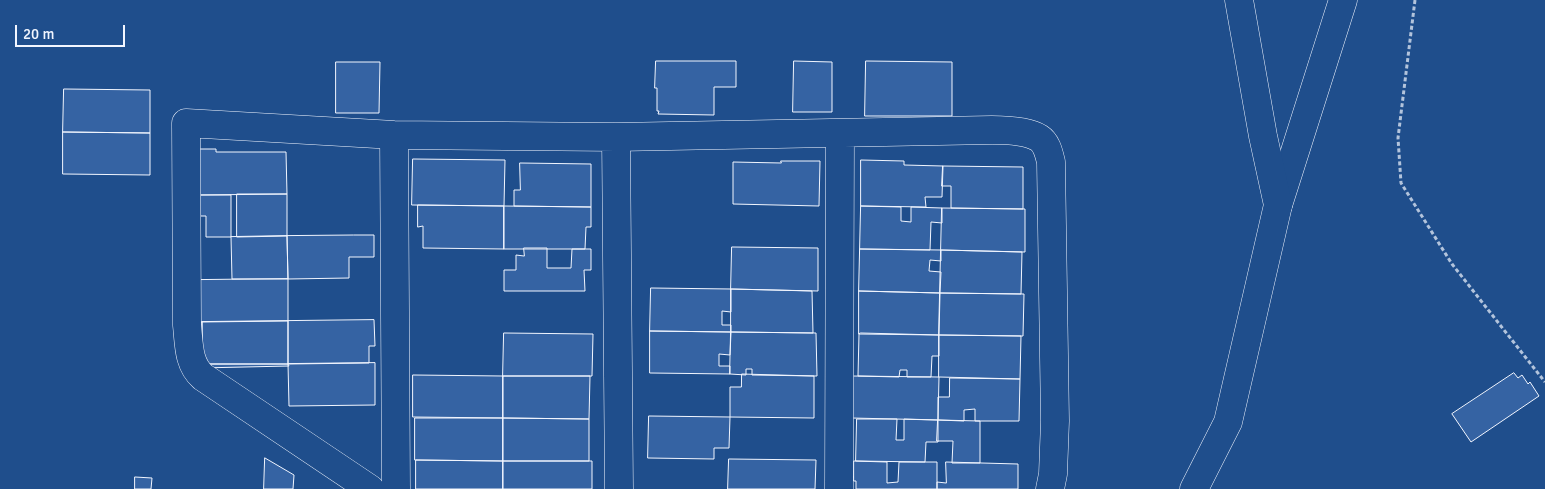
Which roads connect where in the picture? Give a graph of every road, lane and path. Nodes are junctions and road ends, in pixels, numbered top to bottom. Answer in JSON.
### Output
{"nodes":[{"id":1,"x":1239,"y":0,"type":"edge"},
{"id":2,"x":1343,"y":0,"type":"edge"},
{"id":3,"x":1415,"y":0,"type":"edge"},
{"id":4,"x":840,"y":133,"type":"junction"},
{"id":5,"x":394,"y":135,"type":"junction"},
{"id":6,"x":616,"y":137,"type":"junction"},
{"id":7,"x":1278,"y":205,"type":"junction"},
{"id":8,"x":1545,"y":382,"type":"edge"},
{"id":9,"x":370,"y":489,"type":"edge"},
{"id":10,"x":396,"y":489,"type":"edge"},
{"id":11,"x":619,"y":489,"type":"edge"},
{"id":12,"x":839,"y":489,"type":"edge"},
{"id":13,"x":1050,"y":489,"type":"edge"},
{"id":14,"x":1194,"y":489,"type":"edge"}],
"edges":[{"from":1,"to":7,"type":"street"},
{"from":2,"to":7,"type":"street"},
{"from":3,"to":8,"type":"path"},
{"from":4,"to":6,"type":"street"},
{"from":4,"to":12,"type":"street"},
{"from":4,"to":13,"type":"street"},
{"from":5,"to":6,"type":"street"},
{"from":5,"to":9,"type":"street"},
{"from":5,"to":10,"type":"street"},
{"from":6,"to":11,"type":"street"},
{"from":7,"to":14,"type":"street"}]}
